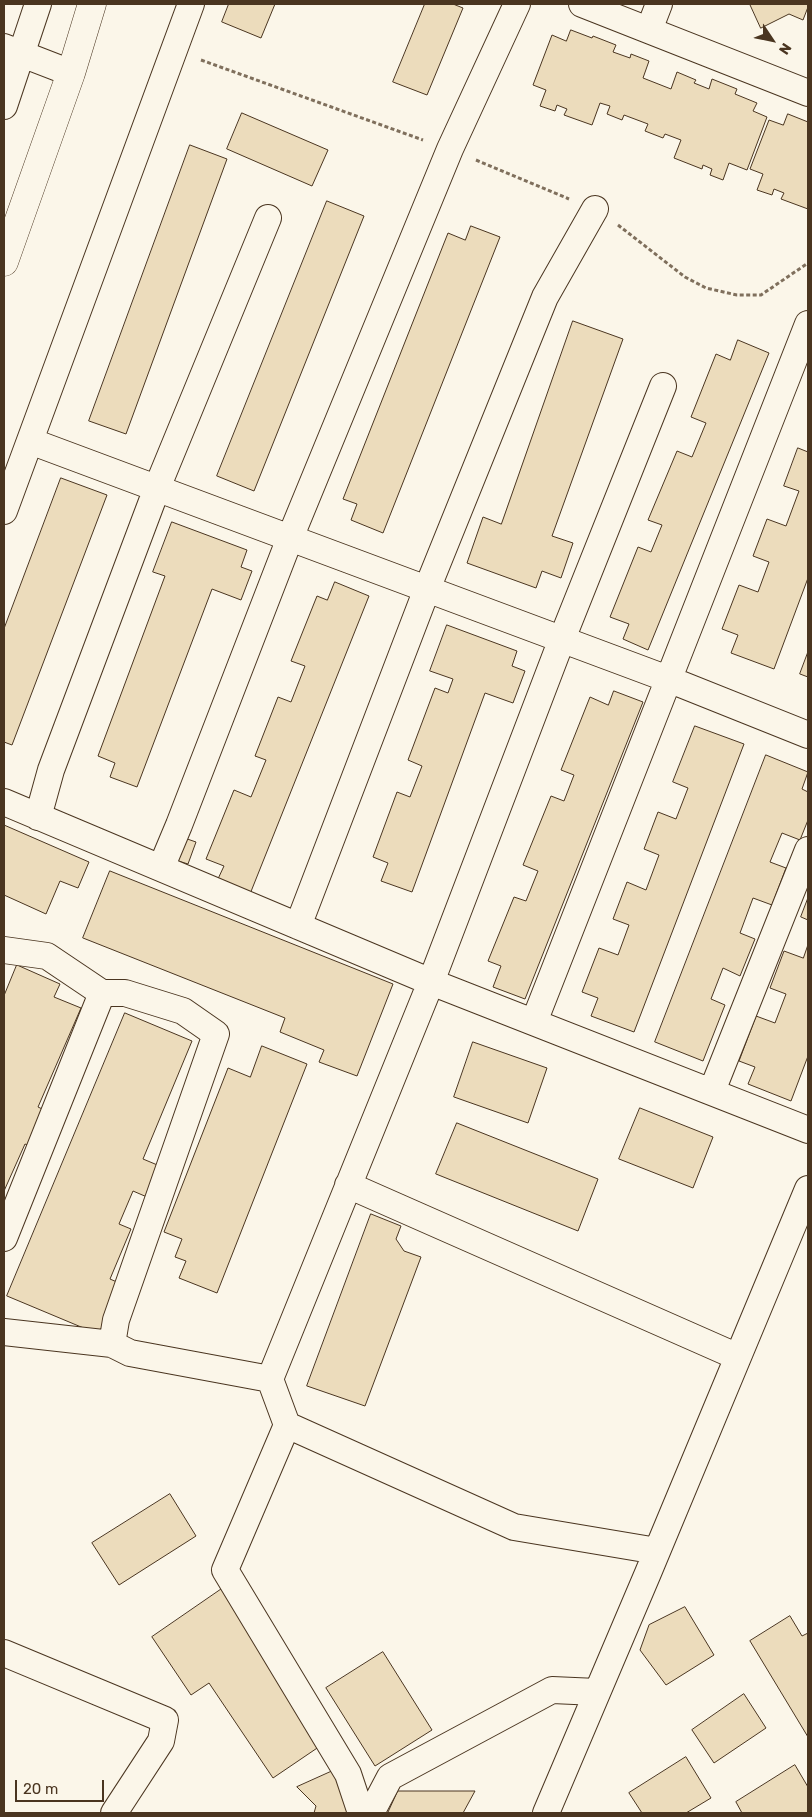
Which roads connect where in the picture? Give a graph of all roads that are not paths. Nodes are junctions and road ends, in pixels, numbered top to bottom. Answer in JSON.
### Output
{"nodes":[{"id":1,"x":38,"y":4,"type":"edge"},
{"id":2,"x":92,"y":4,"type":"edge"},
{"id":3,"x":190,"y":4,"type":"edge"},
{"id":4,"x":517,"y":4,"type":"edge"},
{"id":5,"x":582,"y":4,"type":"edge"},
{"id":6,"x":659,"y":4,"type":"edge"},
{"id":7,"x":649,"y":30,"type":"junction"},
{"id":8,"x":13,"y":51,"type":"edge"},
{"id":9,"x":71,"y":73,"type":"junction"},
{"id":10,"x":808,"y":93,"type":"edge"},
{"id":11,"x":4,"y":106,"type":"edge"},
{"id":12,"x":595,"y":209,"type":"road end"},
{"id":13,"x":268,"y":218,"type":"dead end"},
{"id":14,"x":4,"y":262,"type":"edge"},
{"id":15,"x":808,"y":324,"type":"edge"},
{"id":16,"x":663,"y":386,"type":"dead end"},
{"id":17,"x":30,"y":441,"type":"junction"},
{"id":18,"x":157,"y":488,"type":"junction"},
{"id":19,"x":4,"y":511,"type":"edge"},
{"id":20,"x":290,"y":538,"type":"junction"},
{"id":21,"x":427,"y":589,"type":"junction"},
{"id":22,"x":562,"y":639,"type":"junction"},
{"id":23,"x":668,"y":679,"type":"junction"},
{"id":24,"x":808,"y":735,"type":"edge"},
{"id":25,"x":4,"y":802,"type":"edge"},
{"id":26,"x":38,"y":817,"type":"junction"},
{"id":27,"x":808,"y":850,"type":"edge"},
{"id":28,"x":161,"y":868,"type":"junction"},
{"id":29,"x":298,"y":926,"type":"junction"},
{"id":30,"x":4,"y":950,"type":"edge"},
{"id":31,"x":431,"y":982,"type":"junction"},
{"id":32,"x":102,"y":993,"type":"junction"},
{"id":33,"x":534,"y":1022,"type":"junction"},
{"id":34,"x":712,"y":1091,"type":"junction"},
{"id":35,"x":808,"y":1130,"type":"edge"},
{"id":36,"x":348,"y":1186,"type":"junction"},
{"id":37,"x":808,"y":1189,"type":"edge"},
{"id":38,"x":4,"y":1238,"type":"edge"},
{"id":39,"x":799,"y":1242,"type":"edge"},
{"id":40,"x":4,"y":1332,"type":"edge"},
{"id":41,"x":112,"y":1344,"type":"junction"},
{"id":42,"x":738,"y":1357,"type":"junction"},
{"id":43,"x":270,"y":1379,"type":"junction"},
{"id":44,"x":287,"y":1425,"type":"junction"},
{"id":45,"x":657,"y":1551,"type":"junction"},
{"id":46,"x":4,"y":1653,"type":"edge"},
{"id":47,"x":597,"y":1692,"type":"junction"},
{"id":48,"x":114,"y":1813,"type":"edge"},
{"id":49,"x":361,"y":1813,"type":"edge"},
{"id":50,"x":371,"y":1813,"type":"edge"},
{"id":51,"x":546,"y":1813,"type":"edge"}],
"edges":[{"from":1,"to":8,"type":"street"},
{"from":2,"to":9,"type":"main road"},
{"from":3,"to":17,"type":"street"},
{"from":4,"to":20,"type":"street"},
{"from":5,"to":7,"type":"street"},
{"from":6,"to":7,"type":"street"},
{"from":7,"to":10,"type":"street"},
{"from":8,"to":9,"type":"street"},
{"from":8,"to":11,"type":"street"},
{"from":9,"to":14,"type":"main road"},
{"from":12,"to":21,"type":"street"},
{"from":13,"to":18,"type":"street"},
{"from":15,"to":23,"type":"street"},
{"from":16,"to":22,"type":"street"},
{"from":17,"to":18,"type":"street"},
{"from":17,"to":19,"type":"street"},
{"from":18,"to":20,"type":"street"},
{"from":18,"to":26,"type":"street"},
{"from":20,"to":21,"type":"street"},
{"from":20,"to":28,"type":"street"},
{"from":21,"to":22,"type":"street"},
{"from":21,"to":29,"type":"street"},
{"from":22,"to":23,"type":"street"},
{"from":22,"to":31,"type":"street"},
{"from":23,"to":24,"type":"street"},
{"from":23,"to":33,"type":"street"},
{"from":25,"to":26,"type":"street"},
{"from":26,"to":28,"type":"street"},
{"from":27,"to":34,"type":"street"},
{"from":28,"to":29,"type":"street"},
{"from":29,"to":31,"type":"street"},
{"from":30,"to":32,"type":"street"},
{"from":31,"to":33,"type":"street"},
{"from":31,"to":36,"type":"street"},
{"from":32,"to":38,"type":"street"},
{"from":32,"to":41,"type":"street"},
{"from":33,"to":34,"type":"street"},
{"from":34,"to":35,"type":"street"},
{"from":36,"to":42,"type":"street"},
{"from":36,"to":43,"type":"street"},
{"from":37,"to":39,"type":"street"},
{"from":39,"to":42,"type":"street"},
{"from":40,"to":41,"type":"street"},
{"from":41,"to":43,"type":"street"},
{"from":42,"to":45,"type":"street"},
{"from":43,"to":44,"type":"street"},
{"from":44,"to":45,"type":"street"},
{"from":44,"to":49,"type":"street"},
{"from":45,"to":47,"type":"street"},
{"from":46,"to":48,"type":"street"},
{"from":47,"to":50,"type":"street"},
{"from":47,"to":51,"type":"street"}]}
